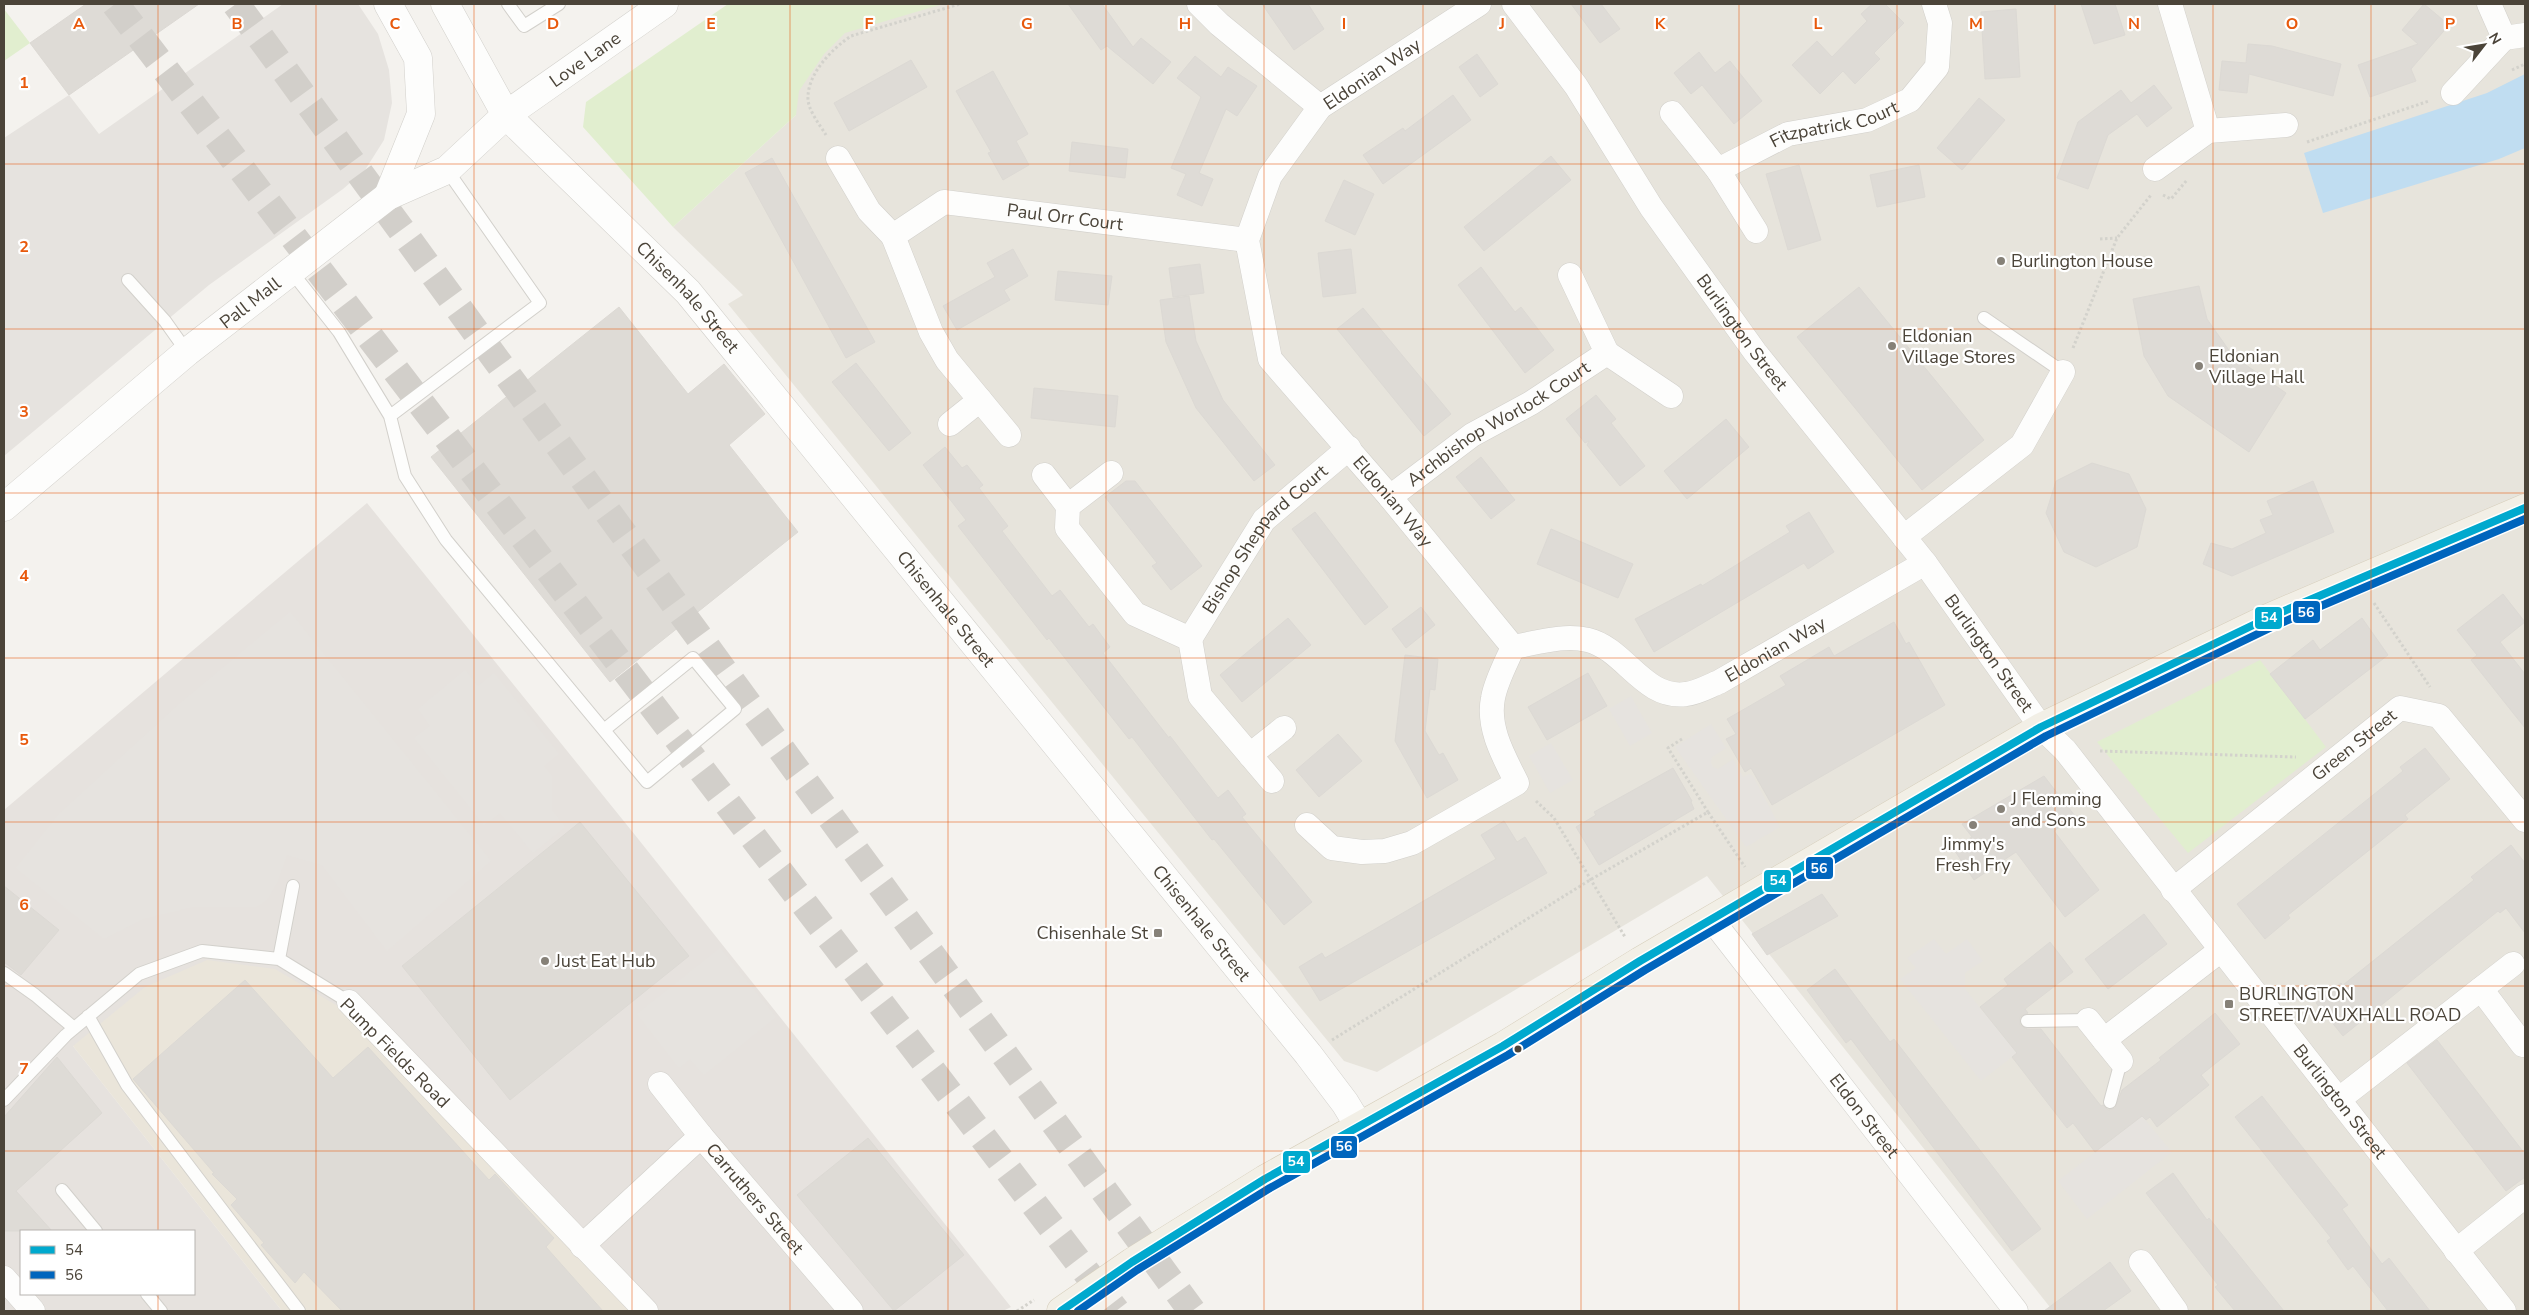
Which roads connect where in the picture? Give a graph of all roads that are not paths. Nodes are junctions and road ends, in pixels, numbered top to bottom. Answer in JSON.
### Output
{"nodes":[{"id":1,"x":388,"y":4,"type":"edge"},
{"id":2,"x":508,"y":4,"type":"edge"},
{"id":3,"x":559,"y":4,"type":"edge"},
{"id":4,"x":664,"y":4,"type":"edge"},
{"id":5,"x":1199,"y":4,"type":"edge"},
{"id":6,"x":1479,"y":4,"type":"edge"},
{"id":7,"x":1514,"y":4,"type":"edge"},
{"id":8,"x":1934,"y":4,"type":"edge"},
{"id":9,"x":2170,"y":4,"type":"edge"},
{"id":10,"x":2489,"y":4,"type":"edge"},
{"id":11,"x":444,"y":5,"type":"edge"},
{"id":12,"x":2515,"y":37,"type":"edge"},
{"id":13,"x":2452,"y":93,"type":"road end"},
{"id":14,"x":1320,"y":107,"type":"junction"},
{"id":15,"x":1672,"y":113,"type":"dead end"},
{"id":16,"x":506,"y":115,"type":"junction"},
{"id":17,"x":2286,"y":125,"type":"dead end"},
{"id":18,"x":2208,"y":131,"type":"junction"},
{"id":19,"x":838,"y":158,"type":"road end"},
{"id":20,"x":2155,"y":169,"type":"dead end"},
{"id":21,"x":447,"y":170,"type":"junction"},
{"id":22,"x":1718,"y":170,"type":"junction"},
{"id":23,"x":388,"y":196,"type":"junction"},
{"id":24,"x":1756,"y":231,"type":"dead end"},
{"id":25,"x":893,"y":236,"type":"junction"},
{"id":26,"x":1248,"y":240,"type":"junction"},
{"id":27,"x":292,"y":270,"type":"junction"},
{"id":28,"x":1570,"y":275,"type":"dead end"},
{"id":29,"x":128,"y":280,"type":"dead end"},
{"id":30,"x":1984,"y":318,"type":"dead end"},
{"id":31,"x":187,"y":352,"type":"junction"},
{"id":32,"x":1607,"y":353,"type":"junction"},
{"id":33,"x":2063,"y":372,"type":"joint"},
{"id":34,"x":1671,"y":396,"type":"dead end"},
{"id":35,"x":980,"y":400,"type":"junction"},
{"id":36,"x":390,"y":416,"type":"junction"},
{"id":37,"x":950,"y":424,"type":"dead end"},
{"id":38,"x":1009,"y":435,"type":"dead end"},
{"id":39,"x":1349,"y":448,"type":"junction"},
{"id":40,"x":1111,"y":474,"type":"dead end"},
{"id":41,"x":1044,"y":475,"type":"dead end"},
{"id":42,"x":1390,"y":497,"type":"junction"},
{"id":43,"x":1068,"y":506,"type":"junction"},
{"id":44,"x":4,"y":507,"type":"edge"},
{"id":45,"x":2525,"y":508,"type":"edge"},
{"id":46,"x":1904,"y":537,"type":"junction"},
{"id":47,"x":1925,"y":562,"type":"junction"},
{"id":48,"x":1190,"y":639,"type":"junction"},
{"id":49,"x":1513,"y":647,"type":"junction"},
{"id":50,"x":2041,"y":727,"type":"junction"},
{"id":51,"x":1284,"y":728,"type":"dead end"},
{"id":52,"x":604,"y":730,"type":"junction"},
{"id":53,"x":1250,"y":755,"type":"junction"},
{"id":54,"x":1272,"y":781,"type":"dead end"},
{"id":55,"x":2525,"y":820,"type":"edge"},
{"id":56,"x":1307,"y":824,"type":"dead end"},
{"id":57,"x":293,"y":886,"type":"dead end"},
{"id":58,"x":2174,"y":890,"type":"junction"},
{"id":59,"x":1712,"y":920,"type":"junction"},
{"id":60,"x":2221,"y":950,"type":"junction"},
{"id":61,"x":279,"y":959,"type":"junction"},
{"id":62,"x":2513,"y":964,"type":"dead end"},
{"id":63,"x":4,"y":973,"type":"edge"},
{"id":64,"x":2481,"y":989,"type":"junction"},
{"id":65,"x":349,"y":1002,"type":"joint"},
{"id":66,"x":88,"y":1016,"type":"junction"},
{"id":67,"x":2088,"y":1020,"type":"joint"},
{"id":68,"x":2027,"y":1021,"type":"dead end"},
{"id":69,"x":74,"y":1028,"type":"junction"},
{"id":70,"x":2104,"y":1040,"type":"junction"},
{"id":71,"x":2523,"y":1045,"type":"dead end"},
{"id":72,"x":2121,"y":1061,"type":"joint"},
{"id":73,"x":660,"y":1084,"type":"dead end"},
{"id":74,"x":4,"y":1100,"type":"edge"},
{"id":75,"x":2338,"y":1100,"type":"junction"},
{"id":76,"x":2110,"y":1102,"type":"dead end"},
{"id":77,"x":1359,"y":1126,"type":"junction"},
{"id":78,"x":701,"y":1136,"type":"junction"},
{"id":79,"x":62,"y":1190,"type":"dead end"},
{"id":80,"x":2525,"y":1196,"type":"edge"},
{"id":81,"x":95,"y":1230,"type":"edge"},
{"id":82,"x":582,"y":1246,"type":"junction"},
{"id":83,"x":2456,"y":1251,"type":"junction"},
{"id":84,"x":2140,"y":1262,"type":"dead end"},
{"id":85,"x":4,"y":1278,"type":"edge"},
{"id":86,"x":148,"y":1295,"type":"edge"},
{"id":87,"x":2171,"y":1309,"type":"edge"},
{"id":88,"x":33,"y":1311,"type":"edge"},
{"id":89,"x":161,"y":1311,"type":"edge"},
{"id":90,"x":299,"y":1311,"type":"edge"},
{"id":91,"x":646,"y":1311,"type":"edge"},
{"id":92,"x":851,"y":1311,"type":"edge"},
{"id":93,"x":1061,"y":1311,"type":"edge"},
{"id":94,"x":2016,"y":1311,"type":"edge"},
{"id":95,"x":2504,"y":1311,"type":"edge"}],
"edges":[{"from":1,"to":23,"type":"street"},
{"from":2,"to":3,"type":"lane"},
{"from":4,"to":16,"type":"street","name":"Love Lane"},
{"from":5,"to":14,"type":"street"},
{"from":6,"to":14,"type":"street","name":"Eldonian Way"},
{"from":7,"to":46,"type":"street","name":"Burlington Street"},
{"from":8,"to":22,"type":"street","name":"Fitzpatrick Court"},
{"from":9,"to":18,"type":"street"},
{"from":10,"to":12,"type":"street"},
{"from":11,"to":16,"type":"street","name":"Chisenhale Street"},
{"from":12,"to":13,"type":"street"},
{"from":14,"to":26,"type":"street","name":"Eldonian Way"},
{"from":15,"to":22,"type":"street"},
{"from":16,"to":21,"type":"street","name":"Pall Mall"},
{"from":16,"to":77,"type":"street","name":"Chisenhale Street"},
{"from":17,"to":18,"type":"street"},
{"from":18,"to":20,"type":"street"},
{"from":19,"to":25,"type":"street"},
{"from":21,"to":23,"type":"street","name":"Pall Mall"},
{"from":21,"to":36,"type":"lane"},
{"from":22,"to":24,"type":"street"},
{"from":23,"to":27,"type":"street","name":"Pall Mall"},
{"from":25,"to":26,"type":"street","name":"Paul Orr Court"},
{"from":25,"to":35,"type":"street"},
{"from":26,"to":39,"type":"street","name":"Eldonian Way"},
{"from":27,"to":31,"type":"street","name":"Pall Mall"},
{"from":27,"to":36,"type":"lane"},
{"from":28,"to":32,"type":"street","name":"Archbishop Worlock Court"},
{"from":29,"to":31,"type":"lane"},
{"from":30,"to":33,"type":"lane"},
{"from":31,"to":44,"type":"street","name":"Pall Mall"},
{"from":32,"to":34,"type":"street","name":"Archbishop Worlock Court"},
{"from":32,"to":42,"type":"street","name":"Archbishop Worlock Court"},
{"from":33,"to":46,"type":"street"},
{"from":35,"to":37,"type":"street"},
{"from":35,"to":38,"type":"street"},
{"from":36,"to":52,"type":"lane"},
{"from":39,"to":42,"type":"street","name":"Eldonian Way"},
{"from":39,"to":48,"type":"street","name":"Bishop Sheppard Court"},
{"from":40,"to":43,"type":"street"},
{"from":41,"to":43,"type":"street"},
{"from":42,"to":49,"type":"street","name":"Eldonian Way"},
{"from":43,"to":48,"type":"street"},
{"from":45,"to":50,"type":"main road"},
{"from":46,"to":47,"type":"street","name":"Burlington Street"},
{"from":47,"to":49,"type":"street","name":"Eldonian Way"},
{"from":47,"to":50,"type":"street","name":"Burlington Street"},
{"from":48,"to":53,"type":"street"},
{"from":49,"to":56,"type":"street"},
{"from":50,"to":58,"type":"street","name":"Burlington Street"},
{"from":50,"to":59,"type":"main road"},
{"from":51,"to":53,"type":"street"},
{"from":52,"to":52,"type":"lane"},
{"from":53,"to":54,"type":"street"},
{"from":55,"to":58,"type":"street","name":"Green Street"},
{"from":57,"to":61,"type":"lane"},
{"from":58,"to":60,"type":"street","name":"Burlington Street"},
{"from":59,"to":77,"type":"main road"},
{"from":59,"to":94,"type":"street","name":"Eldon Street"},
{"from":60,"to":70,"type":"street"},
{"from":60,"to":75,"type":"street","name":"Burlington Street"},
{"from":61,"to":65,"type":"lane","name":"Pump Fields Road"},
{"from":61,"to":66,"type":"lane","name":"Pump Fields Road"},
{"from":62,"to":64,"type":"street"},
{"from":63,"to":69,"type":"lane"},
{"from":64,"to":71,"type":"street"},
{"from":64,"to":75,"type":"street"},
{"from":65,"to":82,"type":"street","name":"Pump Fields Road"},
{"from":66,"to":69,"type":"lane","name":"Pump Fields Road"},
{"from":66,"to":90,"type":"lane"},
{"from":67,"to":68,"type":"lane"},
{"from":67,"to":70,"type":"street"},
{"from":69,"to":74,"type":"lane","name":"Pump Fields Road"},
{"from":70,"to":72,"type":"street"},
{"from":72,"to":76,"type":"lane"},
{"from":73,"to":78,"type":"street","name":"Carruthers Street"},
{"from":75,"to":83,"type":"street","name":"Burlington Street"},
{"from":77,"to":93,"type":"main road"},
{"from":78,"to":82,"type":"street"},
{"from":78,"to":92,"type":"street","name":"Carruthers Street"},
{"from":79,"to":81,"type":"lane"},
{"from":80,"to":83,"type":"street"},
{"from":82,"to":91,"type":"street","name":"Pump Fields Road"},
{"from":83,"to":95,"type":"street","name":"Burlington Street"},
{"from":84,"to":87,"type":"street"},
{"from":85,"to":88,"type":"street"},
{"from":86,"to":89,"type":"lane"}]}
